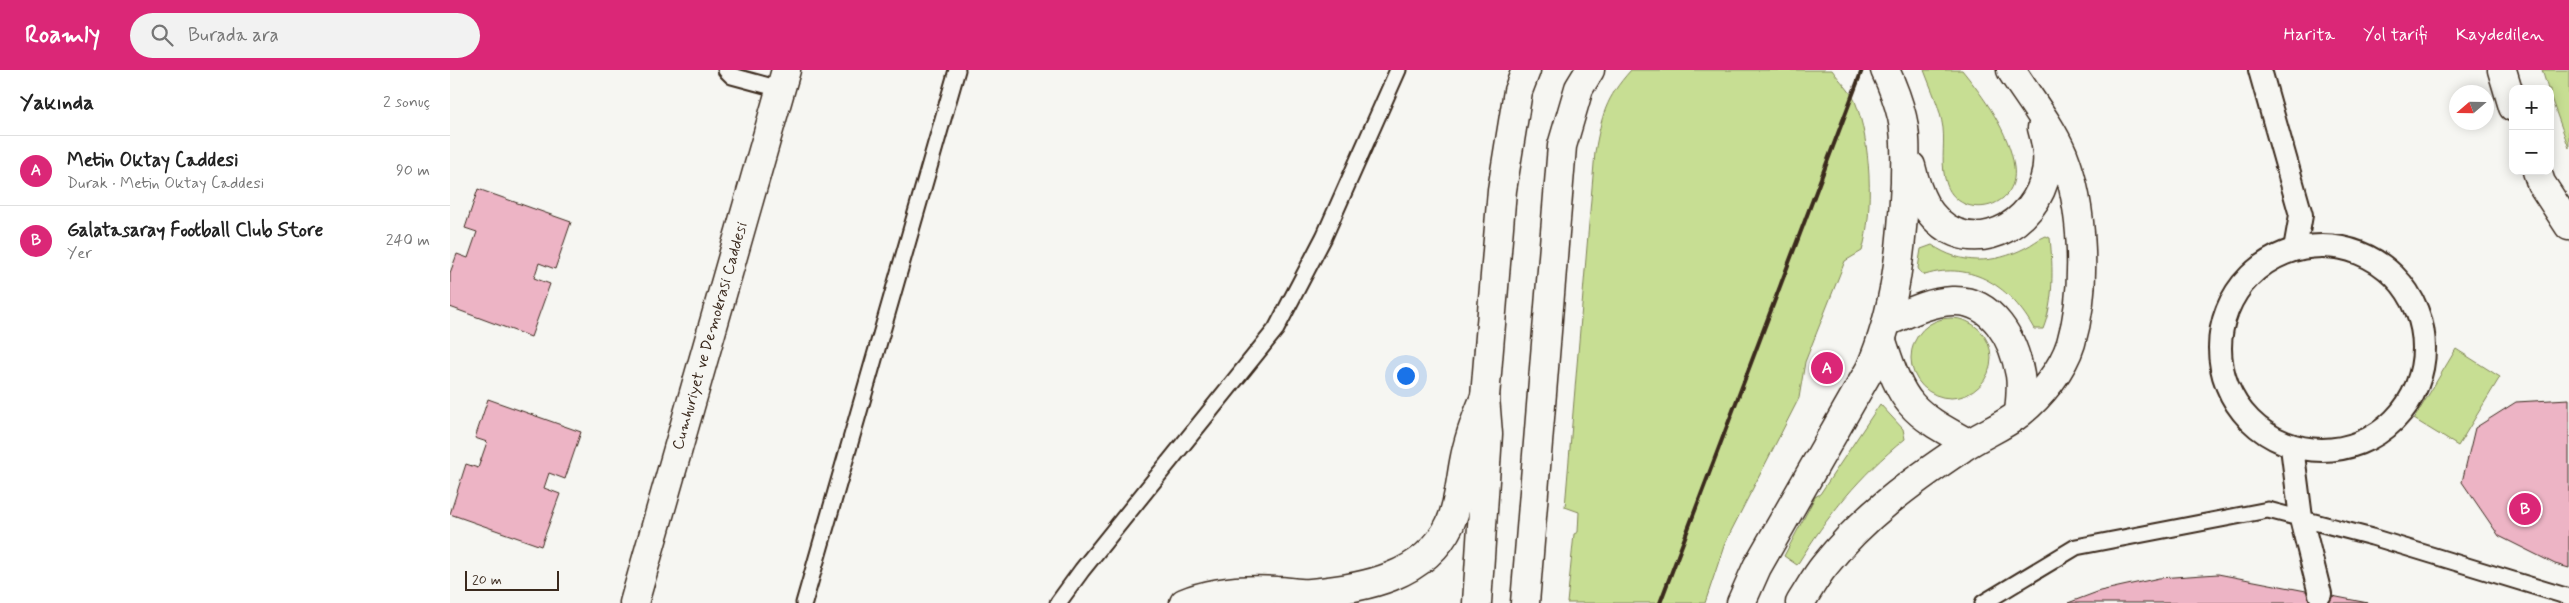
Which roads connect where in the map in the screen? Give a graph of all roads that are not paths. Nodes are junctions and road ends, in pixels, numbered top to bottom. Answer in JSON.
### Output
{"nodes":[{"id":1,"x":726,"y":70,"type":"edge"},
{"id":2,"x":957,"y":70,"type":"edge"},
{"id":3,"x":1398,"y":70,"type":"edge"},
{"id":4,"x":1526,"y":70,"type":"edge"},
{"id":5,"x":1590,"y":70,"type":"edge"},
{"id":6,"x":1885,"y":70,"type":"edge"},
{"id":7,"x":2011,"y":70,"type":"edge"},
{"id":8,"x":2260,"y":70,"type":"edge"},
{"id":9,"x":2502,"y":70,"type":"edge"},
{"id":10,"x":783,"y":80,"type":"edge"},
{"id":11,"x":2509,"y":94,"type":"edge"},
{"id":12,"x":2037,"y":110,"type":"junction"},
{"id":13,"x":1906,"y":148,"type":"junction"},
{"id":14,"x":2538,"y":175,"type":"edge"},
{"id":15,"x":2569,"y":226,"type":"edge"},
{"id":16,"x":2294,"y":249,"type":"junction"},
{"id":17,"x":1884,"y":332,"type":"junction"},
{"id":18,"x":1486,"y":397,"type":"junction"},
{"id":19,"x":2019,"y":413,"type":"junction"},
{"id":20,"x":1968,"y":443,"type":"junction"},
{"id":21,"x":2292,"y":447,"type":"junction"},
{"id":22,"x":2301,"y":518,"type":"junction"},
{"id":23,"x":2320,"y":594,"type":"dead end"},
{"id":24,"x":2569,"y":597,"type":"edge"},
{"id":25,"x":1321,"y":598,"type":"edge"},
{"id":26,"x":634,"y":603,"type":"edge"},
{"id":27,"x":804,"y":603,"type":"edge"},
{"id":28,"x":1058,"y":603,"type":"edge"},
{"id":29,"x":1184,"y":603,"type":"edge"},
{"id":30,"x":1477,"y":603,"type":"edge"},
{"id":31,"x":1525,"y":603,"type":"edge"},
{"id":32,"x":1741,"y":603,"type":"edge"},
{"id":33,"x":1800,"y":603,"type":"edge"},
{"id":34,"x":1984,"y":603,"type":"edge"}],
"edges":[{"from":1,"to":10,"type":"lane"},
{"from":2,"to":27,"type":"lane"},
{"from":3,"to":28,"type":"lane"},
{"from":4,"to":18,"type":"main road"},
{"from":5,"to":31,"type":"main road"},
{"from":6,"to":13,"type":"main road"},
{"from":7,"to":12,"type":"main road"},
{"from":8,"to":16,"type":"street"},
{"from":9,"to":11,"type":"main road"},
{"from":10,"to":26,"type":"main road","name":"Cumhuriyet ve Demokrasi Caddesi"},
{"from":12,"to":13,"type":"main road"},
{"from":12,"to":19,"type":"main road"},
{"from":13,"to":17,"type":"main road"},
{"from":14,"to":15,"type":"main road"},
{"from":16,"to":21,"type":"street"},
{"from":16,"to":21,"type":"street"},
{"from":17,"to":19,"type":"main road"},
{"from":17,"to":20,"type":"main road"},
{"from":17,"to":32,"type":"main road"},
{"from":18,"to":25,"type":"main road"},
{"from":18,"to":30,"type":"main road"},
{"from":19,"to":20,"type":"main road"},
{"from":20,"to":33,"type":"main road"},
{"from":21,"to":22,"type":"street"},
{"from":22,"to":23,"type":"street"},
{"from":22,"to":24,"type":"lane"},
{"from":22,"to":34,"type":"lane"},
{"from":25,"to":29,"type":"main road"}]}
